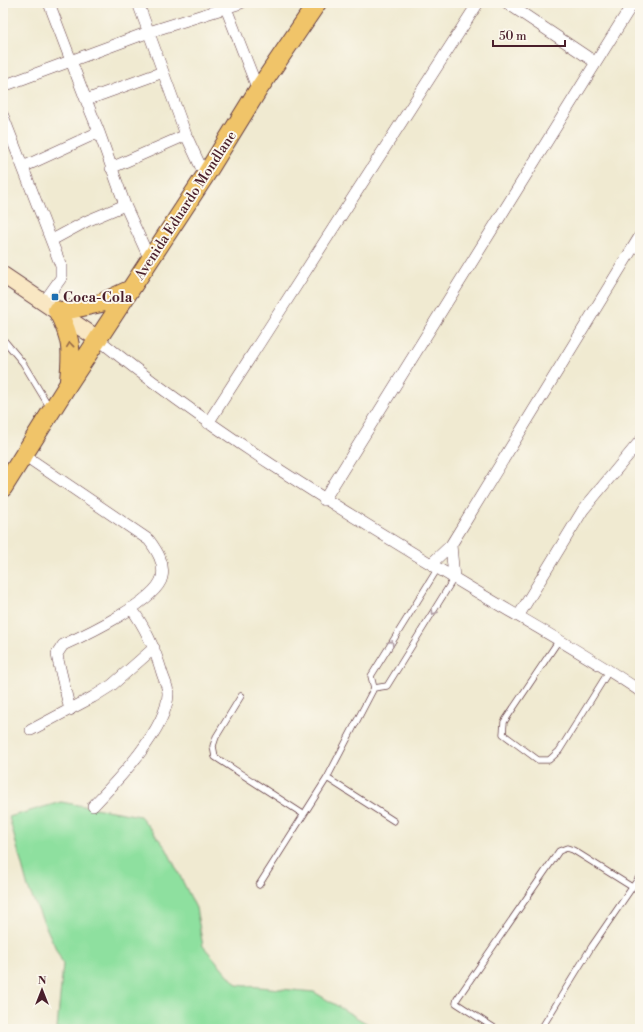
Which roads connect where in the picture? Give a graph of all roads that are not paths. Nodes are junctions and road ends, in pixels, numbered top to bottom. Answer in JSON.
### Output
{"nodes":[{"id":1,"x":50,"y":3,"type":"edge"},
{"id":2,"x":138,"y":3,"type":"edge"},
{"id":3,"x":240,"y":3,"type":"edge"},
{"id":4,"x":316,"y":3,"type":"edge"},
{"id":5,"x":478,"y":3,"type":"edge"},
{"id":6,"x":507,"y":3,"type":"edge"},
{"id":7,"x":633,"y":3,"type":"edge"},
{"id":8,"x":225,"y":6,"type":"edge"},
{"id":9,"x":149,"y":32,"type":"junction"},
{"id":10,"x":72,"y":60,"type":"junction"},
{"id":11,"x":595,"y":62,"type":"junction"},
{"id":12,"x":163,"y":72,"type":"junction"},
{"id":13,"x":3,"y":86,"type":"edge"},
{"id":14,"x":258,"y":90,"type":"junction"},
{"id":15,"x":86,"y":100,"type":"junction"},
{"id":16,"x":3,"y":116,"type":"edge"},
{"id":17,"x":99,"y":132,"type":"junction"},
{"id":18,"x":186,"y":135,"type":"junction"},
{"id":19,"x":24,"y":167,"type":"junction"},
{"id":20,"x":111,"y":168,"type":"junction"},
{"id":21,"x":205,"y":176,"type":"junction"},
{"id":22,"x":125,"y":205,"type":"junction"},
{"id":23,"x":640,"y":236,"type":"edge"},
{"id":24,"x":52,"y":240,"type":"junction"},
{"id":25,"x":150,"y":260,"type":"junction"},
{"id":26,"x":3,"y":275,"type":"edge"},
{"id":27,"x":130,"y":289,"type":"junction"},
{"id":28,"x":53,"y":308,"type":"junction"},
{"id":29,"x":3,"y":339,"type":"edge"},
{"id":30,"x":98,"y":339,"type":"junction"},
{"id":31,"x":69,"y":383,"type":"junction"},
{"id":32,"x":52,"y":411,"type":"junction"},
{"id":33,"x":208,"y":423,"type":"junction"},
{"id":34,"x":640,"y":441,"type":"edge"},
{"id":35,"x":24,"y":455,"type":"junction"},
{"id":36,"x":3,"y":488,"type":"edge"},
{"id":37,"x":324,"y":500,"type":"junction"},
{"id":38,"x":451,"y":545,"type":"junction"},
{"id":39,"x":434,"y":566,"type":"junction"},
{"id":40,"x":454,"y":578,"type":"junction"},
{"id":41,"x":131,"y":608,"type":"junction"},
{"id":42,"x":518,"y":615,"type":"junction"},
{"id":43,"x":560,"y":640,"type":"junction"},
{"id":44,"x":154,"y":648,"type":"junction"},
{"id":45,"x":609,"y":671,"type":"junction"},
{"id":46,"x":637,"y":686,"type":"edge"},
{"id":47,"x":374,"y":688,"type":"junction"},
{"id":48,"x":241,"y":696,"type":"dead end"},
{"id":49,"x":70,"y":710,"type":"junction"},
{"id":50,"x":30,"y":730,"type":"dead end"},
{"id":51,"x":328,"y":778,"type":"junction"},
{"id":52,"x":93,"y":806,"type":"dead end"},
{"id":53,"x":303,"y":814,"type":"junction"},
{"id":54,"x":394,"y":820,"type":"dead end"},
{"id":55,"x":640,"y":876,"type":"edge"},
{"id":56,"x":259,"y":885,"type":"dead end"},
{"id":57,"x":632,"y":887,"type":"junction"},
{"id":58,"x":496,"y":1029,"type":"edge"},
{"id":59,"x":541,"y":1029,"type":"edge"}],
"edges":[{"from":1,"to":10,"type":"street"},
{"from":2,"to":9,"type":"street"},
{"from":3,"to":8,"type":"street"},
{"from":4,"to":14,"type":"main road","name":"Avenida Eduardo Mondlane"},
{"from":5,"to":33,"type":"street"},
{"from":6,"to":11,"type":"street"},
{"from":7,"to":11,"type":"street"},
{"from":8,"to":9,"type":"street"},
{"from":8,"to":14,"type":"street"},
{"from":9,"to":10,"type":"street"},
{"from":9,"to":12,"type":"street"},
{"from":10,"to":13,"type":"street"},
{"from":10,"to":15,"type":"street"},
{"from":11,"to":37,"type":"street"},
{"from":12,"to":15,"type":"street"},
{"from":12,"to":18,"type":"street"},
{"from":14,"to":21,"type":"main road","name":"Avenida Eduardo Mondlane"},
{"from":15,"to":17,"type":"street"},
{"from":16,"to":19,"type":"street"},
{"from":17,"to":19,"type":"street"},
{"from":17,"to":20,"type":"street"},
{"from":18,"to":20,"type":"street"},
{"from":18,"to":21,"type":"street"},
{"from":19,"to":24,"type":"street"},
{"from":20,"to":22,"type":"street"},
{"from":21,"to":25,"type":"main road","name":"Avenida Eduardo Mondlane"},
{"from":22,"to":24,"type":"street"},
{"from":22,"to":25,"type":"street"},
{"from":23,"to":38,"type":"street"},
{"from":24,"to":28,"type":"street"},
{"from":25,"to":27,"type":"main road","name":"Avenida Eduardo Mondlane"},
{"from":26,"to":28,"type":"main road"},
{"from":27,"to":28,"type":"main road"},
{"from":27,"to":30,"type":"main road","name":"Avenida Eduardo Mondlane"},
{"from":28,"to":30,"type":"main road"},
{"from":31,"to":28,"type":"main road","one_way":true},
{"from":29,"to":32,"type":"lane"},
{"from":30,"to":31,"type":"main road","name":"Avenida Eduardo Mondlane"},
{"from":30,"to":33,"type":"street"},
{"from":31,"to":32,"type":"main road","name":"Avenida Eduardo Mondlane"},
{"from":32,"to":35,"type":"main road","name":"Avenida Eduardo Mondlane"},
{"from":33,"to":37,"type":"street"},
{"from":34,"to":42,"type":"street"},
{"from":35,"to":36,"type":"main road","name":"Avenida Eduardo Mondlane"},
{"from":35,"to":41,"type":"street"},
{"from":37,"to":39,"type":"street"},
{"from":38,"to":39,"type":"street"},
{"from":38,"to":40,"type":"street"},
{"from":39,"to":40,"type":"street"},
{"from":47,"to":39,"type":"lane","one_way":true},
{"from":40,"to":42,"type":"street"},
{"from":40,"to":47,"type":"lane","one_way":true},
{"from":41,"to":44,"type":"street"},
{"from":41,"to":49,"type":"street"},
{"from":42,"to":43,"type":"street"},
{"from":43,"to":45,"type":"street"},
{"from":43,"to":45,"type":"lane"},
{"from":44,"to":49,"type":"street"},
{"from":44,"to":52,"type":"street"},
{"from":45,"to":46,"type":"street"},
{"from":47,"to":51,"type":"lane"},
{"from":48,"to":53,"type":"lane"},
{"from":49,"to":50,"type":"street"},
{"from":51,"to":53,"type":"lane"},
{"from":51,"to":54,"type":"lane"},
{"from":53,"to":56,"type":"lane"},
{"from":55,"to":57,"type":"lane"},
{"from":57,"to":58,"type":"lane"},
{"from":57,"to":59,"type":"lane"}]}
